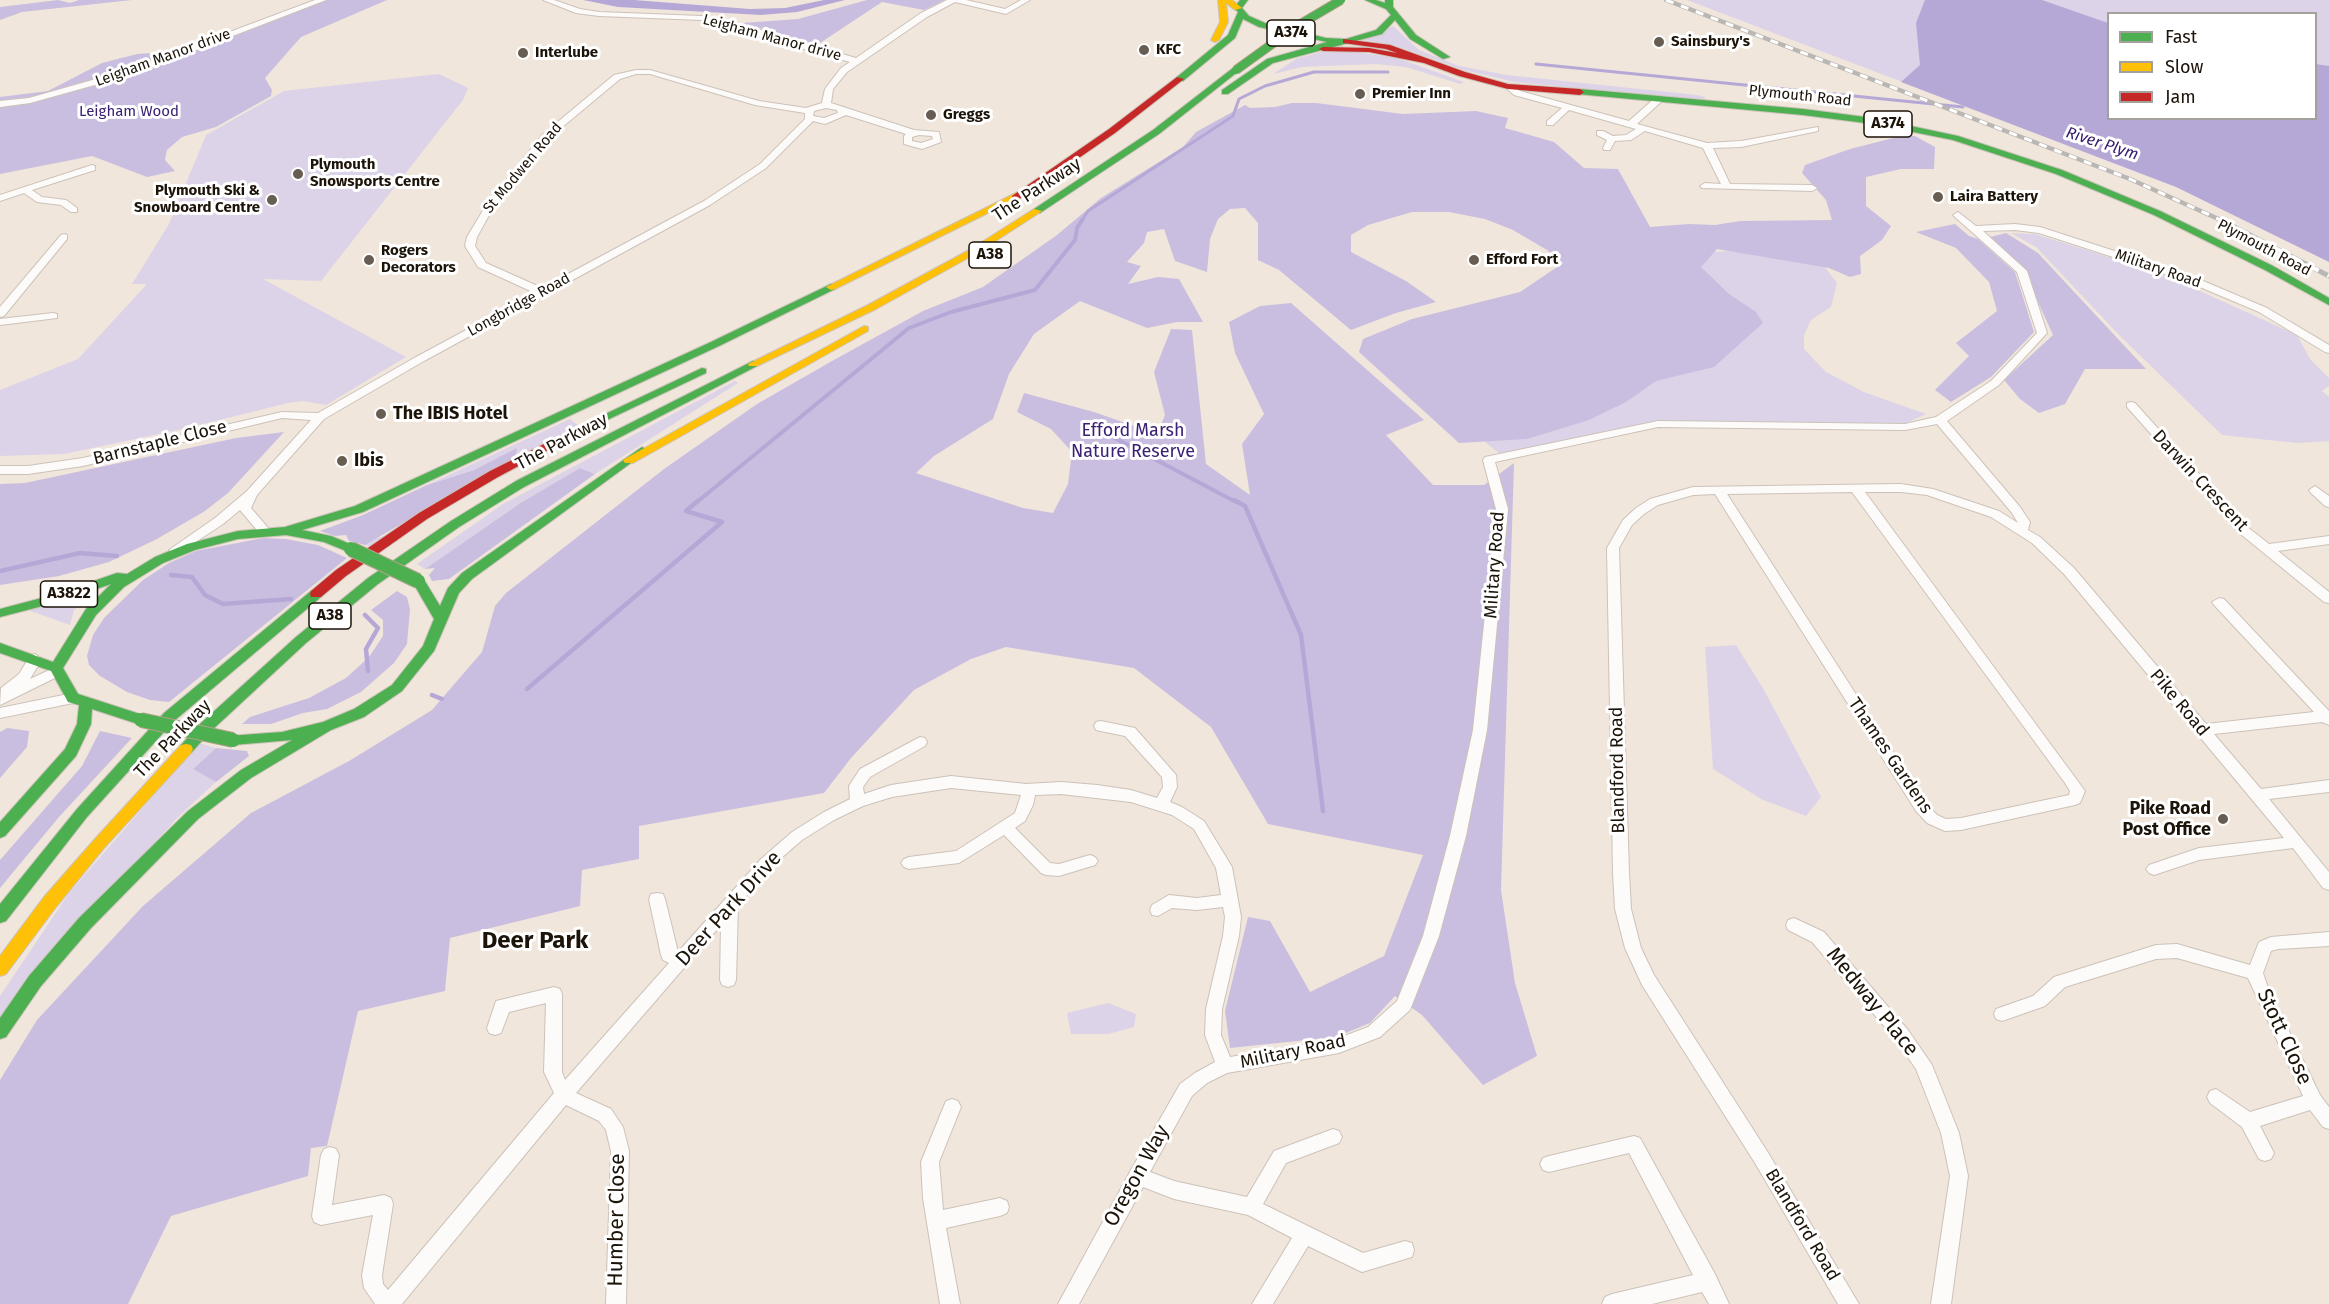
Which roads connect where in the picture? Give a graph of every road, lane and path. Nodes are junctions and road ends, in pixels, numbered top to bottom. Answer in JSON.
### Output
{"nodes":[{"id":1,"x":322,"y":0,"type":"edge"},
{"id":2,"x":547,"y":0,"type":"edge"},
{"id":3,"x":955,"y":0,"type":"edge"},
{"id":4,"x":1026,"y":0,"type":"edge"},
{"id":5,"x":1222,"y":0,"type":"edge"},
{"id":6,"x":1319,"y":0,"type":"edge"},
{"id":7,"x":1341,"y":0,"type":"edge"},
{"id":8,"x":1369,"y":0,"type":"edge"},
{"id":9,"x":1238,"y":5,"type":"edge"},
{"id":10,"x":1391,"y":7,"type":"edge"},
{"id":11,"x":1343,"y":41,"type":"junction"},
{"id":12,"x":1309,"y":50,"type":"junction"},
{"id":13,"x":856,"y":61,"type":"junction"},
{"id":14,"x":1423,"y":61,"type":"junction"},
{"id":15,"x":1509,"y":71,"type":"dead end"},
{"id":16,"x":1529,"y":74,"type":"dead end"},
{"id":17,"x":1172,"y":86,"type":"junction"},
{"id":18,"x":1508,"y":86,"type":"junction"},
{"id":19,"x":1659,"y":99,"type":"junction"},
{"id":20,"x":0,"y":104,"type":"edge"},
{"id":21,"x":826,"y":105,"type":"junction"},
{"id":22,"x":1569,"y":106,"type":"junction"},
{"id":23,"x":843,"y":111,"type":"junction"},
{"id":24,"x":809,"y":115,"type":"junction"},
{"id":25,"x":836,"y":118,"type":"junction"},
{"id":26,"x":825,"y":121,"type":"junction"},
{"id":27,"x":1557,"y":121,"type":"dead end"},
{"id":28,"x":1630,"y":124,"type":"junction"},
{"id":29,"x":1644,"y":128,"type":"junction"},
{"id":30,"x":1815,"y":129,"type":"dead end"},
{"id":31,"x":800,"y":131,"type":"junction"},
{"id":32,"x":1600,"y":133,"type":"dead end"},
{"id":33,"x":1612,"y":140,"type":"junction"},
{"id":34,"x":1707,"y":146,"type":"junction"},
{"id":35,"x":1606,"y":148,"type":"dead end"},
{"id":36,"x":92,"y":168,"type":"dead end"},
{"id":37,"x":1705,"y":186,"type":"dead end"},
{"id":38,"x":1727,"y":186,"type":"junction"},
{"id":39,"x":1812,"y":188,"type":"dead end"},
{"id":40,"x":1029,"y":190,"type":"junction"},
{"id":41,"x":27,"y":191,"type":"junction"},
{"id":42,"x":0,"y":198,"type":"edge"},
{"id":43,"x":74,"y":210,"type":"dead end"},
{"id":44,"x":1958,"y":215,"type":"dead end"},
{"id":45,"x":1974,"y":229,"type":"junction"},
{"id":46,"x":64,"y":237,"type":"dead end"},
{"id":47,"x":960,"y":240,"type":"dead end"},
{"id":48,"x":2329,"y":288,"type":"edge"},
{"id":49,"x":542,"y":292,"type":"junction"},
{"id":50,"x":849,"y":294,"type":"dead end"},
{"id":51,"x":912,"y":302,"type":"dead end"},
{"id":52,"x":2329,"y":302,"type":"edge"},
{"id":53,"x":872,"y":307,"type":"junction"},
{"id":54,"x":0,"y":314,"type":"edge"},
{"id":55,"x":53,"y":316,"type":"dead end"},
{"id":56,"x":0,"y":322,"type":"edge"},
{"id":57,"x":873,"y":324,"type":"dead end"},
{"id":58,"x":2329,"y":350,"type":"edge"},
{"id":59,"x":714,"y":365,"type":"dead end"},
{"id":60,"x":2130,"y":405,"type":"dead end"},
{"id":61,"x":320,"y":417,"type":"junction"},
{"id":62,"x":1940,"y":420,"type":"junction"},
{"id":63,"x":628,"y":460,"type":"junction"},
{"id":64,"x":0,"y":470,"type":"edge"},
{"id":65,"x":1718,"y":489,"type":"junction"},
{"id":66,"x":1856,"y":489,"type":"junction"},
{"id":67,"x":2315,"y":490,"type":"dead end"},
{"id":68,"x":251,"y":494,"type":"junction"},
{"id":69,"x":1961,"y":501,"type":"joint"},
{"id":70,"x":2329,"y":503,"type":"edge"},
{"id":71,"x":2022,"y":530,"type":"junction"},
{"id":72,"x":286,"y":531,"type":"junction"},
{"id":73,"x":265,"y":532,"type":"junction"},
{"id":74,"x":2329,"y":540,"type":"edge"},
{"id":75,"x":2266,"y":549,"type":"junction"},
{"id":76,"x":159,"y":560,"type":"junction"},
{"id":77,"x":136,"y":572,"type":"junction"},
{"id":78,"x":2329,"y":599,"type":"edge"},
{"id":79,"x":2219,"y":602,"type":"dead end"},
{"id":80,"x":0,"y":613,"type":"edge"},
{"id":81,"x":441,"y":619,"type":"junction"},
{"id":82,"x":0,"y":648,"type":"edge"},
{"id":83,"x":35,"y":659,"type":"junction"},
{"id":84,"x":57,"y":669,"type":"junction"},
{"id":85,"x":0,"y":698,"type":"edge"},
{"id":86,"x":73,"y":698,"type":"junction"},
{"id":87,"x":87,"y":704,"type":"junction"},
{"id":88,"x":0,"y":713,"type":"edge"},
{"id":89,"x":2328,"y":718,"type":"edge"},
{"id":90,"x":326,"y":726,"type":"junction"},
{"id":91,"x":1101,"y":726,"type":"dead end"},
{"id":92,"x":2201,"y":730,"type":"junction"},
{"id":93,"x":920,"y":742,"type":"dead end"},
{"id":94,"x":2329,"y":786,"type":"edge"},
{"id":95,"x":1029,"y":790,"type":"junction"},
{"id":96,"x":2256,"y":795,"type":"junction"},
{"id":97,"x":858,"y":802,"type":"junction"},
{"id":98,"x":1161,"y":805,"type":"junction"},
{"id":99,"x":1005,"y":827,"type":"junction"},
{"id":100,"x":0,"y":832,"type":"edge"},
{"id":101,"x":2297,"y":842,"type":"junction"},
{"id":102,"x":1090,"y":861,"type":"dead end"},
{"id":103,"x":909,"y":863,"type":"dead end"},
{"id":104,"x":2154,"y":869,"type":"dead end"},
{"id":105,"x":2329,"y":884,"type":"edge"},
{"id":106,"x":657,"y":899,"type":"dead end"},
{"id":107,"x":1230,"y":900,"type":"junction"},
{"id":108,"x":730,"y":903,"type":"junction"},
{"id":109,"x":1158,"y":910,"type":"dead end"},
{"id":110,"x":0,"y":916,"type":"edge"},
{"id":111,"x":1794,"y":925,"type":"dead end"},
{"id":112,"x":2329,"y":939,"type":"edge"},
{"id":113,"x":681,"y":962,"type":"junction"},
{"id":114,"x":0,"y":969,"type":"edge"},
{"id":115,"x":2255,"y":973,"type":"junction"},
{"id":116,"x":728,"y":980,"type":"dead end"},
{"id":117,"x":2002,"y":1014,"type":"dead end"},
{"id":118,"x":495,"y":1028,"type":"dead end"},
{"id":119,"x":0,"y":1032,"type":"edge"},
{"id":120,"x":1225,"y":1066,"type":"junction"},
{"id":121,"x":563,"y":1095,"type":"junction"},
{"id":122,"x":2216,"y":1097,"type":"dead end"},
{"id":123,"x":2314,"y":1101,"type":"junction"},
{"id":124,"x":952,"y":1107,"type":"dead end"},
{"id":125,"x":2248,"y":1121,"type":"junction"},
{"id":126,"x":2329,"y":1121,"type":"edge"},
{"id":127,"x":1332,"y":1137,"type":"dead end"},
{"id":128,"x":2265,"y":1154,"type":"dead end"},
{"id":129,"x":330,"y":1155,"type":"dead end"},
{"id":130,"x":1549,"y":1164,"type":"dead end"},
{"id":131,"x":1137,"y":1176,"type":"junction"},
{"id":132,"x":1000,"y":1206,"type":"dead end"},
{"id":133,"x":1251,"y":1207,"type":"junction"},
{"id":134,"x":936,"y":1221,"type":"junction"},
{"id":135,"x":1305,"y":1234,"type":"junction"},
{"id":136,"x":1405,"y":1250,"type":"dead end"},
{"id":137,"x":1708,"y":1281,"type":"junction"},
{"id":138,"x":388,"y":1304,"type":"edge"},
{"id":139,"x":616,"y":1304,"type":"edge"},
{"id":140,"x":950,"y":1304,"type":"edge"},
{"id":141,"x":1068,"y":1304,"type":"edge"},
{"id":142,"x":1262,"y":1304,"type":"edge"},
{"id":143,"x":1612,"y":1304,"type":"edge"},
{"id":144,"x":1719,"y":1304,"type":"edge"},
{"id":145,"x":1849,"y":1304,"type":"edge"},
{"id":146,"x":1941,"y":1304,"type":"edge"}],
"edges":[{"from":1,"to":20,"type":"street","name":"Leigham Manor drive"},
{"from":2,"to":13,"type":"street","name":"Leigham Manor drive"},
{"from":3,"to":4,"type":"street"},
{"from":3,"to":13,"type":"street"},
{"from":5,"to":17,"type":"main road","number":"A38"},
{"from":6,"to":47,"type":"main road","name":"The Parkway","number":"A38"},
{"from":7,"to":53,"type":"main road","name":"The Parkway","number":"A38","bridge":true},
{"from":8,"to":10,"type":"main road"},
{"from":9,"to":11,"type":"main road","number":"A374"},
{"from":9,"to":17,"type":"main road","number":"A38"},
{"from":10,"to":11,"type":"main road","number":"A374"},
{"from":10,"to":15,"type":"main road"},
{"from":11,"to":12,"type":"main road","number":"A38"},
{"from":11,"to":14,"type":"main road","name":"Plymouth Road","number":"A374"},
{"from":12,"to":14,"type":"main road","number":"A38"},
{"from":12,"to":51,"type":"main road","number":"A38"},
{"from":13,"to":21,"type":"street"},
{"from":14,"to":18,"type":"main road","name":"Plymouth Road","number":"A374"},
{"from":16,"to":48,"type":"main road","name":"Plymouth Road","number":"A374"},
{"from":17,"to":40,"type":"main road","number":"A38"},
{"from":18,"to":19,"type":"main road","name":"Plymouth Road","number":"A374"},
{"from":18,"to":22,"type":"street"},
{"from":19,"to":28,"type":"street"},
{"from":19,"to":52,"type":"main road","name":"Plymouth Road","number":"A374"},
{"from":21,"to":23,"type":"street"},
{"from":21,"to":24,"type":"street"},
{"from":22,"to":27,"type":"street"},
{"from":22,"to":28,"type":"street"},
{"from":23,"to":25,"type":"street"},
{"from":23,"to":25,"type":"street"},
{"from":24,"to":26,"type":"street","name":"St Modwen Road"},
{"from":24,"to":31,"type":"street","name":"Longbridge Road"},
{"from":24,"to":49,"type":"street","name":"St Modwen Road"},
{"from":25,"to":26,"type":"street","name":"Longbridge Road"},
{"from":26,"to":31,"type":"street","name":"Longbridge Road"},
{"from":28,"to":29,"type":"street"},
{"from":29,"to":33,"type":"street"},
{"from":29,"to":34,"type":"street"},
{"from":30,"to":34,"type":"street"},
{"from":31,"to":49,"type":"street","name":"Longbridge Road"},
{"from":32,"to":33,"type":"street"},
{"from":33,"to":35,"type":"street"},
{"from":34,"to":38,"type":"street"},
{"from":36,"to":41,"type":"street"},
{"from":37,"to":38,"type":"street"},
{"from":38,"to":39,"type":"street"},
{"from":40,"to":50,"type":"main road","number":"A38"},
{"from":40,"to":72,"type":"main road","number":"A38"},
{"from":41,"to":42,"type":"street"},
{"from":41,"to":43,"type":"street"},
{"from":44,"to":45,"type":"street","name":"Military Road"},
{"from":45,"to":58,"type":"street","name":"Military Road"},
{"from":45,"to":62,"type":"street","name":"Military Road"},
{"from":46,"to":54,"type":"street"},
{"from":49,"to":61,"type":"street","name":"Longbridge Road"},
{"from":53,"to":63,"type":"main road","number":"A38"},
{"from":53,"to":114,"type":"main road","name":"The Parkway","number":"A38"},
{"from":55,"to":56,"type":"street"},
{"from":57,"to":63,"type":"main road","number":"A38"},
{"from":59,"to":110,"type":"main road","name":"The Parkway","number":"A38"},
{"from":60,"to":75,"type":"street","name":"Darwin Crescent"},
{"from":61,"to":64,"type":"street","name":"Barnstaple Close"},
{"from":61,"to":68,"type":"street","name":"Longbridge Road"},
{"from":62,"to":71,"type":"street","name":"Pike Road"},
{"from":62,"to":120,"type":"street","name":"Military Road"},
{"from":63,"to":81,"type":"main road","number":"A38"},
{"from":65,"to":66,"type":"street","name":"Blandford Road"},
{"from":65,"to":66,"type":"street","name":"Thames Gardens"},
{"from":65,"to":145,"type":"street","name":"Blandford Road"},
{"from":66,"to":69,"type":"street","name":"Blandford Road"},
{"from":67,"to":70,"type":"street"},
{"from":68,"to":73,"type":"street"},
{"from":68,"to":76,"type":"street","name":"Longbridge Road"},
{"from":69,"to":71,"type":"street","name":"Pike Road"},
{"from":71,"to":92,"type":"street","name":"Pike Road"},
{"from":72,"to":73,"type":"main road"},
{"from":72,"to":81,"type":"main road","bridge":true},
{"from":73,"to":76,"type":"main road"},
{"from":74,"to":75,"type":"street"},
{"from":75,"to":78,"type":"street","name":"Darwin Crescent"},
{"from":76,"to":77,"type":"main road"},
{"from":77,"to":80,"type":"main road","number":"A3822"},
{"from":77,"to":84,"type":"main road"},
{"from":79,"to":89,"type":"street"},
{"from":81,"to":90,"type":"main road"},
{"from":82,"to":83,"type":"main road"},
{"from":83,"to":84,"type":"main road"},
{"from":83,"to":85,"type":"street"},
{"from":84,"to":85,"type":"street"},
{"from":84,"to":86,"type":"main road"},
{"from":86,"to":87,"type":"main road"},
{"from":86,"to":88,"type":"street"},
{"from":87,"to":90,"type":"main road","bridge":true},
{"from":87,"to":100,"type":"main road"},
{"from":89,"to":92,"type":"street"},
{"from":90,"to":119,"type":"main road"},
{"from":91,"to":98,"type":"street"},
{"from":92,"to":96,"type":"street","name":"Pike Road"},
{"from":93,"to":97,"type":"street"},
{"from":94,"to":96,"type":"street"},
{"from":95,"to":97,"type":"street","name":"Deer Park Drive"},
{"from":95,"to":98,"type":"street","name":"Deer Park Drive"},
{"from":95,"to":99,"type":"street"},
{"from":96,"to":101,"type":"street","name":"Pike Road"},
{"from":97,"to":108,"type":"street","name":"Deer Park Drive"},
{"from":98,"to":107,"type":"street","name":"Deer Park Drive"},
{"from":99,"to":102,"type":"street"},
{"from":99,"to":103,"type":"street"},
{"from":101,"to":104,"type":"street"},
{"from":101,"to":105,"type":"street","name":"Pike Road"},
{"from":106,"to":113,"type":"street"},
{"from":107,"to":109,"type":"street"},
{"from":107,"to":120,"type":"street","name":"Deer Park Drive"},
{"from":108,"to":113,"type":"street","name":"Deer Park Drive"},
{"from":108,"to":116,"type":"street"},
{"from":111,"to":146,"type":"street","name":"Medway Place"},
{"from":112,"to":115,"type":"street","name":"Stott Close"},
{"from":113,"to":121,"type":"street","name":"Deer Park Drive"},
{"from":115,"to":117,"type":"street","name":"Stott Close"},
{"from":115,"to":123,"type":"street","name":"Stott Close"},
{"from":118,"to":121,"type":"street"},
{"from":120,"to":131,"type":"street","name":"Oregon Way"},
{"from":121,"to":138,"type":"street","name":"Deer Park Drive"},
{"from":121,"to":139,"type":"street","name":"Humber Close"},
{"from":122,"to":125,"type":"street"},
{"from":123,"to":125,"type":"street","name":"Stott Close"},
{"from":123,"to":126,"type":"street","name":"Stott Close"},
{"from":124,"to":134,"type":"street"},
{"from":125,"to":128,"type":"street"},
{"from":127,"to":133,"type":"street"},
{"from":129,"to":138,"type":"street"},
{"from":130,"to":137,"type":"street"},
{"from":131,"to":133,"type":"street"},
{"from":131,"to":141,"type":"street","name":"Oregon Way"},
{"from":132,"to":134,"type":"street"},
{"from":133,"to":135,"type":"street"},
{"from":134,"to":140,"type":"street"},
{"from":135,"to":136,"type":"street"},
{"from":135,"to":142,"type":"street"},
{"from":137,"to":143,"type":"street"},
{"from":137,"to":144,"type":"street"}]}
